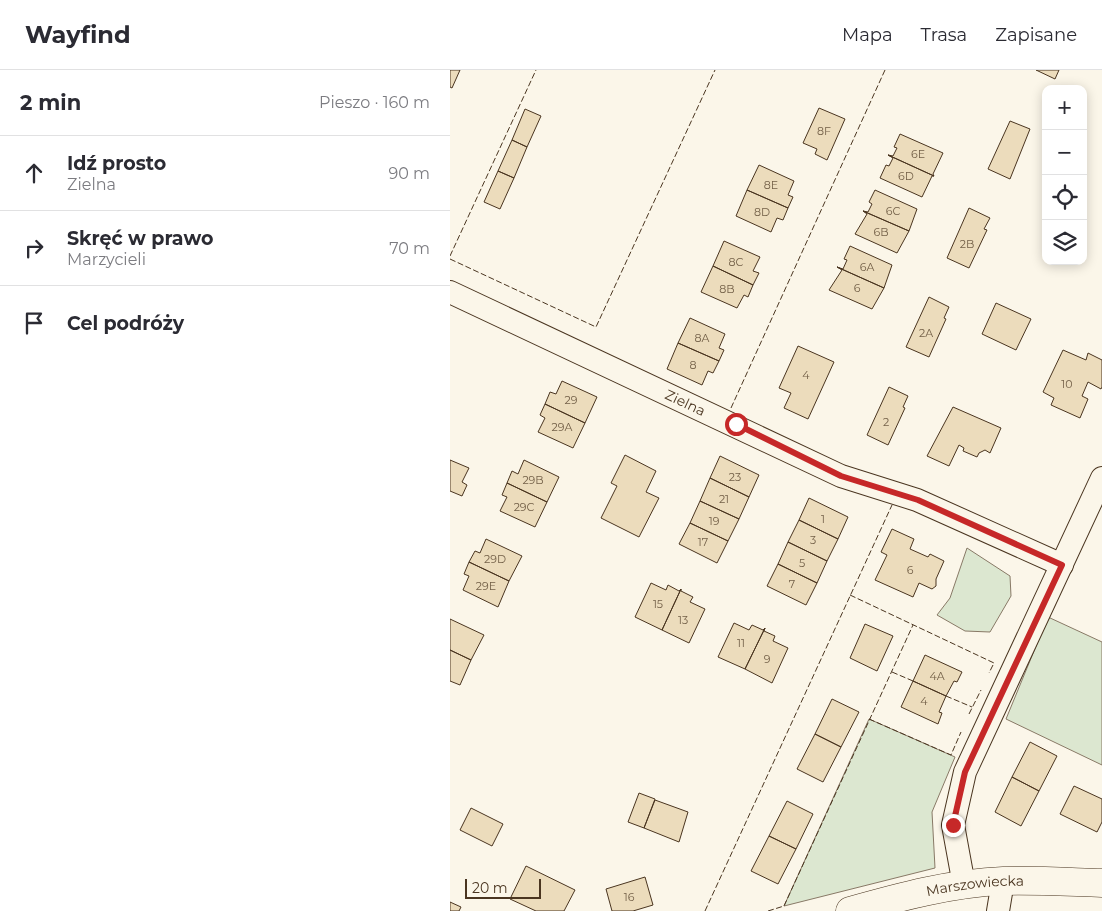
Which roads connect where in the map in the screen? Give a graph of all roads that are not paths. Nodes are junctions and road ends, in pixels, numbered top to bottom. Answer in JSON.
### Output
{"nodes":[{"id":1,"x":450,"y":292,"type":"edge"},
{"id":2,"x":1102,"y":478,"type":"edge"},
{"id":3,"x":1062,"y":565,"type":"junction"},
{"id":4,"x":1003,"y":881,"type":"junction"},
{"id":5,"x":1102,"y":883,"type":"edge"},
{"id":6,"x":964,"y":884,"type":"junction"},
{"id":7,"x":850,"y":911,"type":"edge"},
{"id":8,"x":998,"y":911,"type":"edge"}],
"edges":[{"from":1,"to":3,"type":"street","name":"Zielna"},
{"from":2,"to":3,"type":"street"},
{"from":3,"to":6,"type":"street"},
{"from":4,"to":5,"type":"street","name":"Marszowiecka"},
{"from":4,"to":6,"type":"street","name":"Marszowiecka"},
{"from":4,"to":8,"type":"street"},
{"from":6,"to":7,"type":"street","name":"Marszowiecka"}]}
